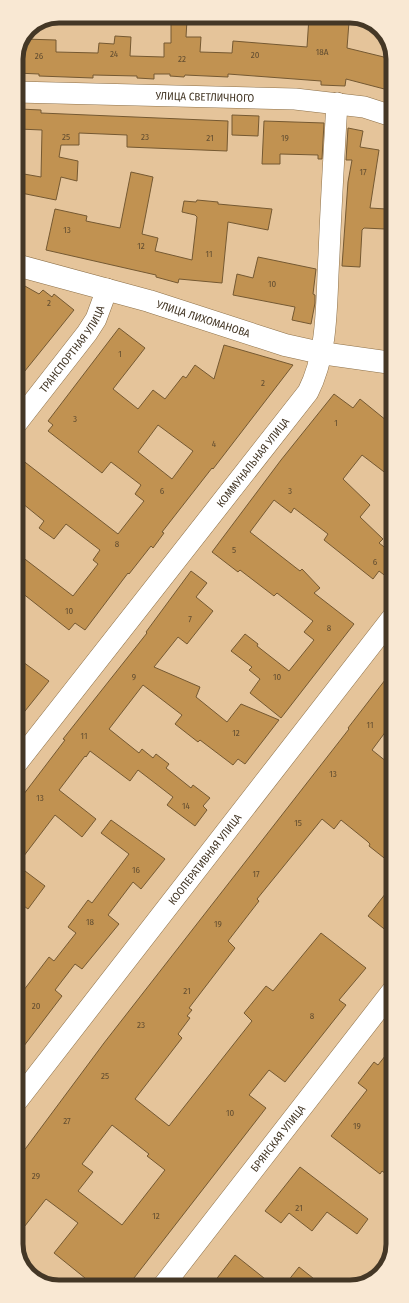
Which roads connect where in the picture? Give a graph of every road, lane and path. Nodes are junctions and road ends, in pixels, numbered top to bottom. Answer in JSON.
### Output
{"nodes":[{"id":1,"x":23,"y":92,"type":"edge"},
{"id":2,"x":337,"y":103,"type":"junction"},
{"id":3,"x":386,"y":114,"type":"edge"},
{"id":4,"x":23,"y":267,"type":"edge"},
{"id":5,"x":106,"y":289,"type":"junction"},
{"id":6,"x":321,"y":353,"type":"junction"},
{"id":7,"x":386,"y":362,"type":"edge"},
{"id":8,"x":23,"y":415,"type":"edge"},
{"id":9,"x":386,"y":626,"type":"edge"},
{"id":10,"x":23,"y":755,"type":"edge"},
{"id":11,"x":386,"y":999,"type":"edge"},
{"id":12,"x":23,"y":1093,"type":"edge"},
{"id":13,"x":168,"y":1280,"type":"edge"}],
"edges":[{"from":1,"to":2,"type":"street","name":"УЛИЦА СВЕТЛИЧНОГО"},
{"from":2,"to":3,"type":"street","name":"УЛИЦА СВЕТЛИЧНОГО"},
{"from":2,"to":6,"type":"street","name":"КОММУНАЛЬНАЯ УЛИЦА"},
{"from":4,"to":5,"type":"street","name":"УЛИЦА ЛИХОМАНОВА"},
{"from":5,"to":6,"type":"street","name":"УЛИЦА ЛИХОМАНОВА"},
{"from":5,"to":8,"type":"street","name":"ТРАНСПОРТНАЯ УЛИЦА"},
{"from":6,"to":7,"type":"street","name":"УЛИЦА ЛИХОМАНОВА"},
{"from":6,"to":10,"type":"street","name":"КОММУНАЛЬНАЯ УЛИЦА"},
{"from":9,"to":12,"type":"street","name":"КООПЕРАТИВНАЯ УЛИЦА"},
{"from":11,"to":13,"type":"street","name":"БРЯНСКАЯ УЛИЦА"}]}
